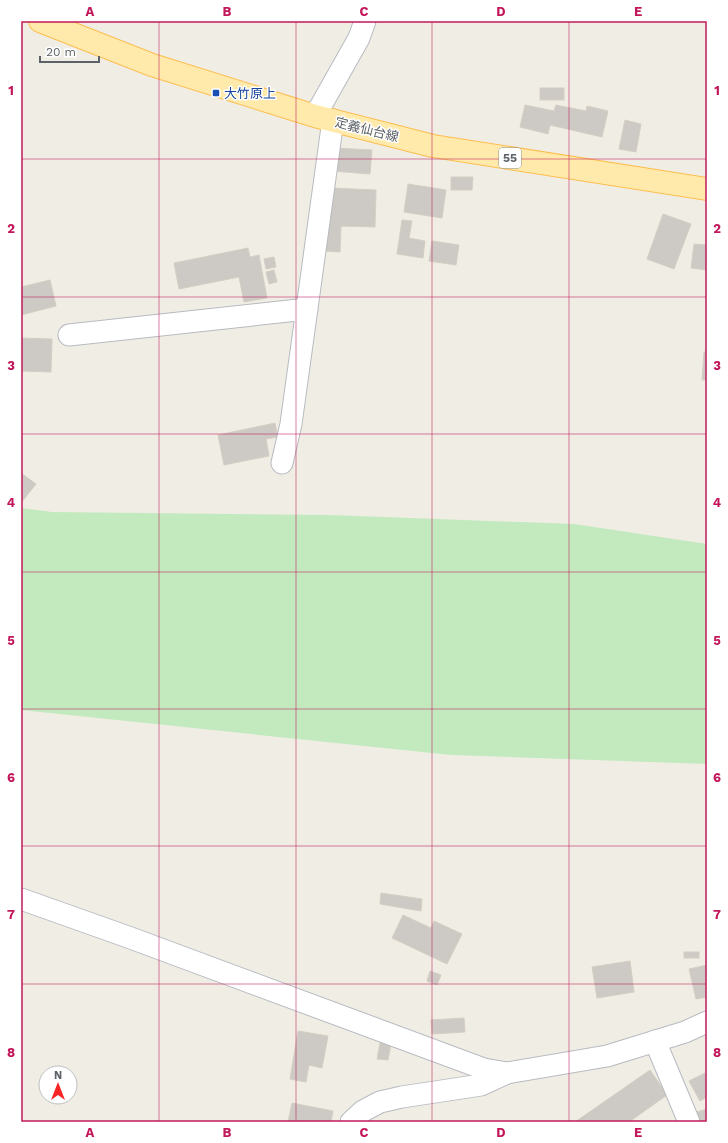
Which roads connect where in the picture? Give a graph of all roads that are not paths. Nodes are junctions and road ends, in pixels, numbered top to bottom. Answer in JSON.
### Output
{"nodes":[{"id":1,"x":40,"y":21,"type":"edge"},
{"id":2,"x":365,"y":21,"type":"edge"},
{"id":3,"x":324,"y":118,"type":"junction"},
{"id":4,"x":707,"y":189,"type":"edge"},
{"id":5,"x":307,"y":309,"type":"junction"},
{"id":6,"x":69,"y":335,"type":"dead end"},
{"id":7,"x":282,"y":463,"type":"dead end"},
{"id":8,"x":21,"y":899,"type":"edge"},
{"id":9,"x":707,"y":1022,"type":"edge"},
{"id":10,"x":655,"y":1041,"type":"junction"},
{"id":11,"x":507,"y":1073,"type":"junction"},
{"id":12,"x":351,"y":1122,"type":"edge"},
{"id":13,"x":689,"y":1122,"type":"edge"}],
"edges":[{"from":1,"to":3,"type":"main road","name":"定義仙台線","number":"55"},
{"from":2,"to":3,"type":"street"},
{"from":3,"to":4,"type":"main road","name":"定義仙台線","number":"55"},
{"from":3,"to":5,"type":"street"},
{"from":5,"to":6,"type":"street"},
{"from":5,"to":7,"type":"street"},
{"from":8,"to":11,"type":"street"},
{"from":9,"to":10,"type":"street"},
{"from":10,"to":11,"type":"street"},
{"from":10,"to":13,"type":"street"},
{"from":11,"to":12,"type":"street"}]}
